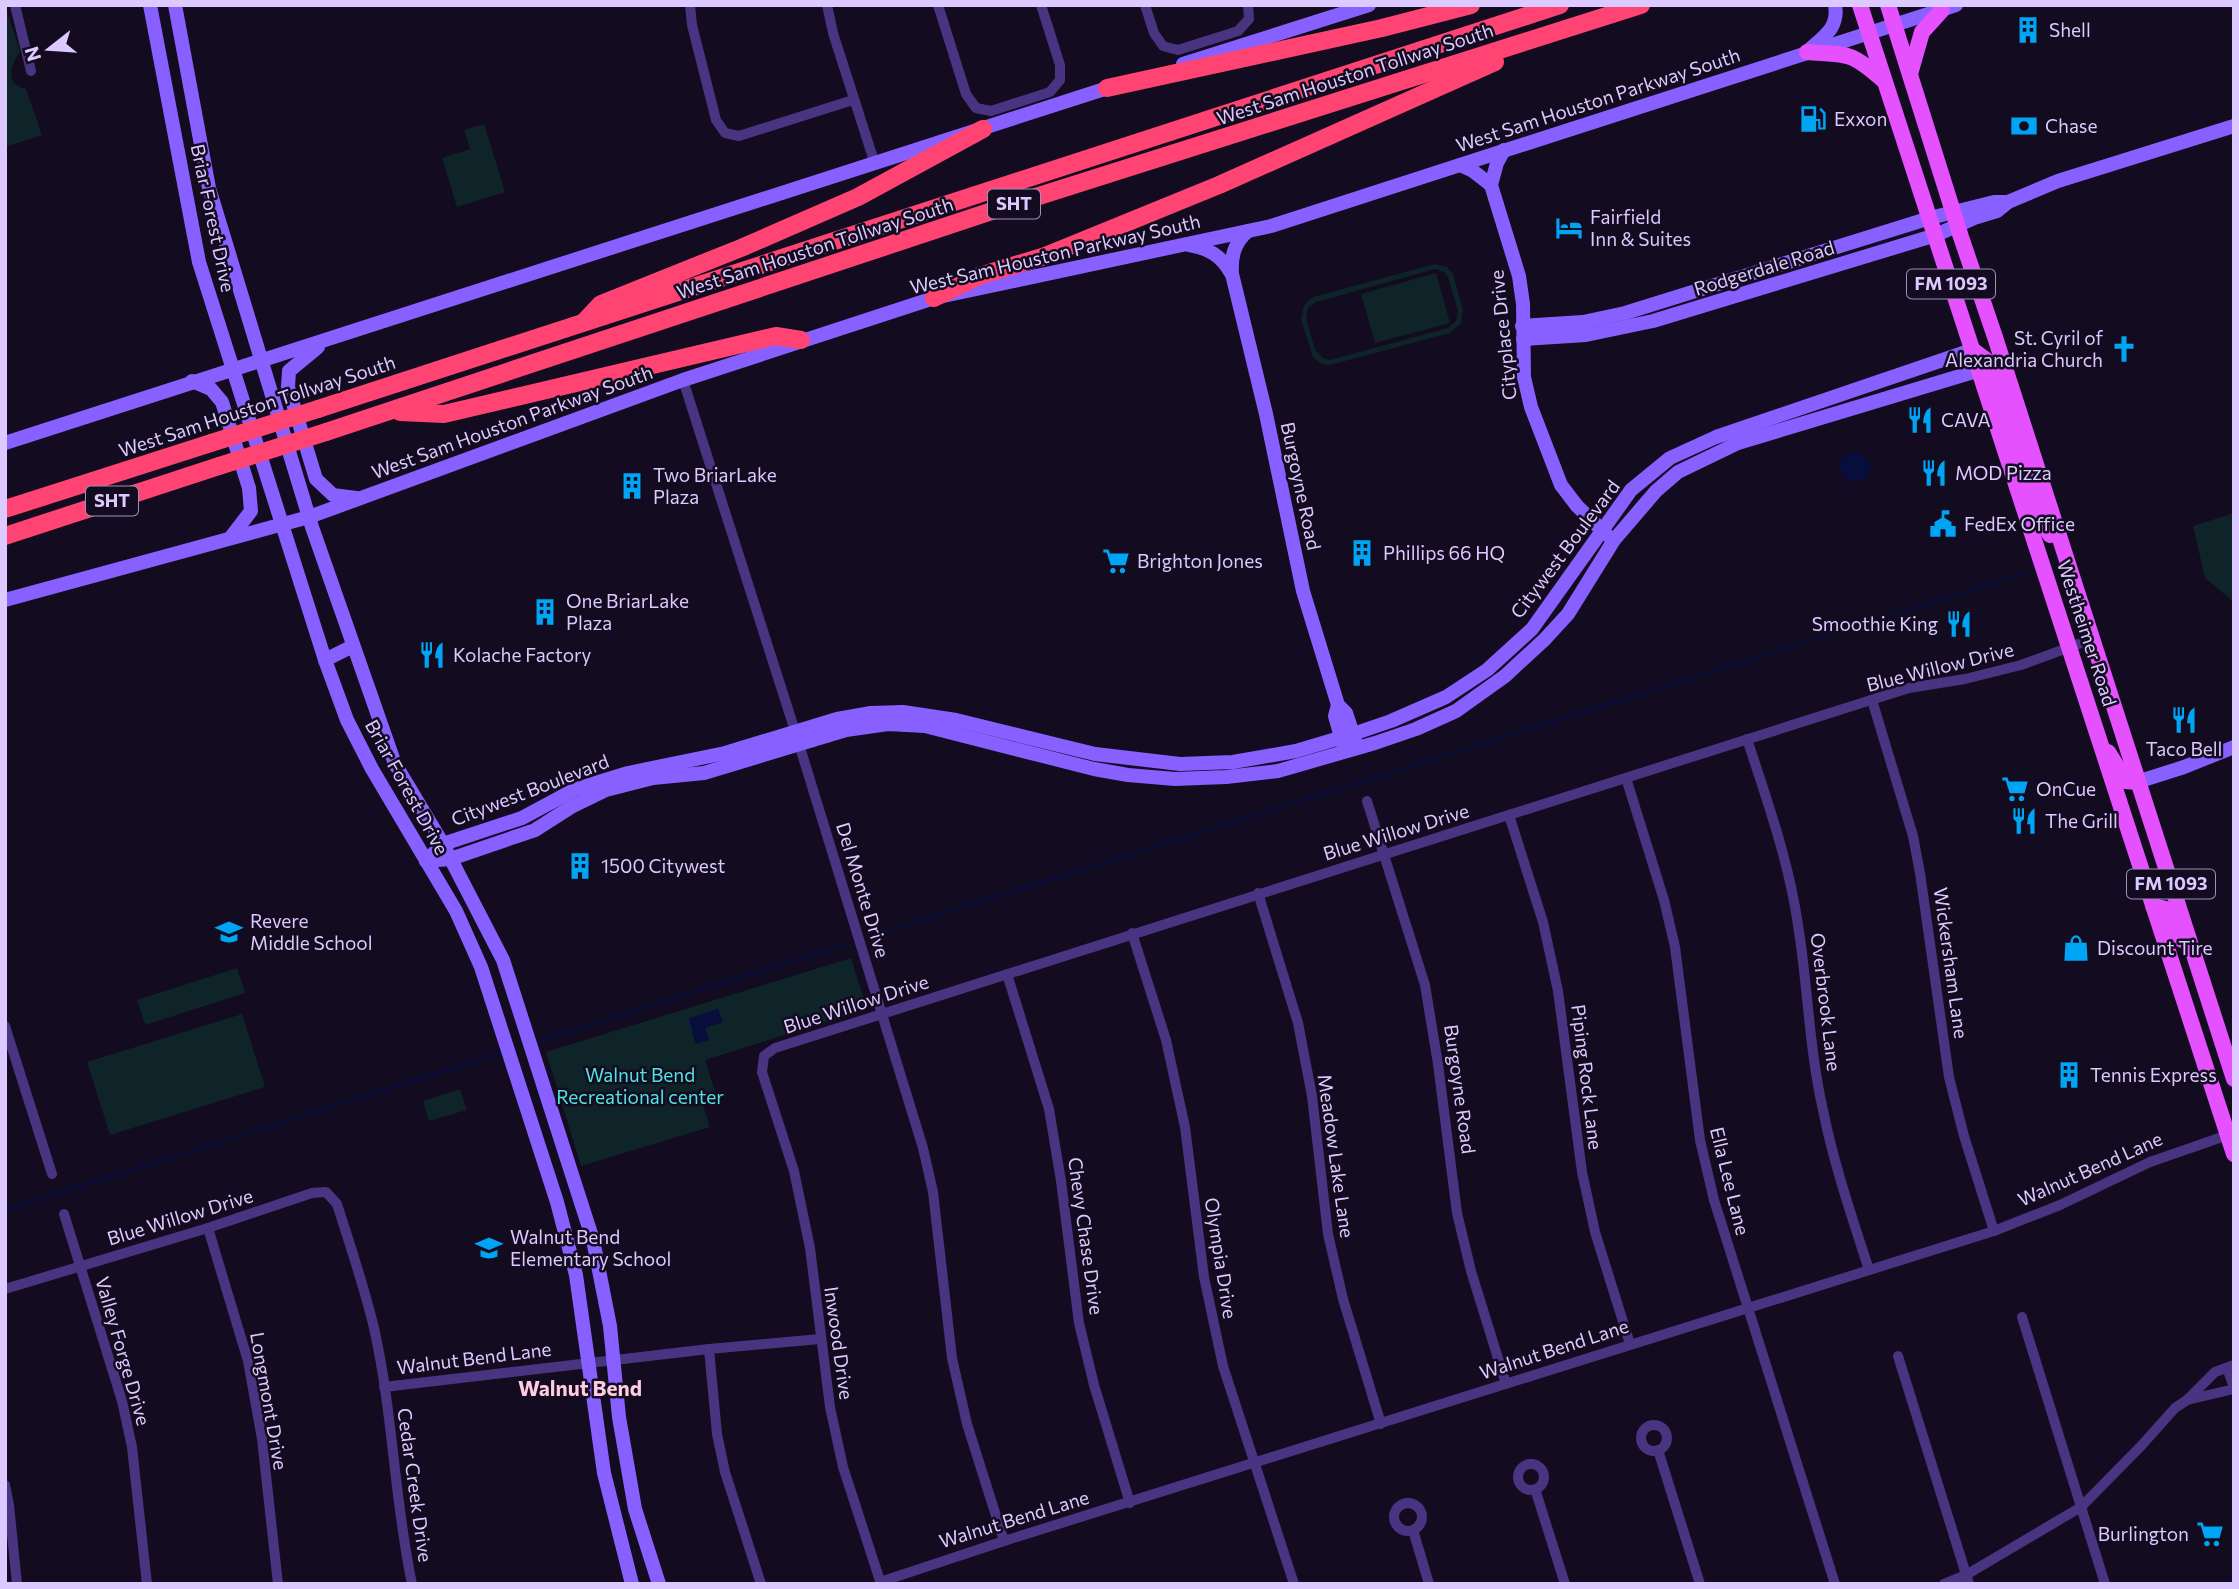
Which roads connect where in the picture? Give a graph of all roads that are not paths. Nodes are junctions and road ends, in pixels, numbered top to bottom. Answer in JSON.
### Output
{"nodes":[{"id":1,"x":15,"y":5,"type":"edge"},
{"id":2,"x":150,"y":5,"type":"edge"},
{"id":3,"x":174,"y":5,"type":"edge"},
{"id":4,"x":690,"y":5,"type":"edge"},
{"id":5,"x":827,"y":5,"type":"edge"},
{"id":6,"x":938,"y":5,"type":"edge"},
{"id":7,"x":1041,"y":5,"type":"edge"},
{"id":8,"x":1145,"y":5,"type":"edge"},
{"id":9,"x":1248,"y":5,"type":"edge"},
{"id":10,"x":1471,"y":5,"type":"edge"},
{"id":11,"x":1560,"y":5,"type":"edge"},
{"id":12,"x":1640,"y":5,"type":"edge"},
{"id":13,"x":1835,"y":5,"type":"edge"},
{"id":14,"x":1860,"y":5,"type":"edge"},
{"id":15,"x":1888,"y":5,"type":"edge"},
{"id":16,"x":1366,"y":6,"type":"edge"},
{"id":17,"x":1943,"y":7,"type":"edge"},
{"id":18,"x":1894,"y":25,"type":"junction"},
{"id":19,"x":1568,"y":28,"type":"junction"},
{"id":20,"x":1868,"y":33,"type":"junction"},
{"id":21,"x":1807,"y":52,"type":"junction"},
{"id":22,"x":31,"y":72,"type":"dead end"},
{"id":23,"x":1910,"y":74,"type":"junction"},
{"id":24,"x":1885,"y":82,"type":"junction"},
{"id":25,"x":1107,"y":88,"type":"junction"},
{"id":26,"x":853,"y":100,"type":"junction"},
{"id":27,"x":2234,"y":126,"type":"edge"},
{"id":28,"x":983,"y":129,"type":"junction"},
{"id":29,"x":1504,"y":150,"type":"junction"},
{"id":30,"x":875,"y":163,"type":"junction"},
{"id":31,"x":1460,"y":164,"type":"junction"},
{"id":32,"x":1491,"y":185,"type":"junction"},
{"id":33,"x":1930,"y":218,"type":"junction"},
{"id":34,"x":1955,"y":219,"type":"junction"},
{"id":35,"x":1248,"y":231,"type":"junction"},
{"id":36,"x":1936,"y":235,"type":"junction"},
{"id":37,"x":1178,"y":246,"type":"junction"},
{"id":38,"x":1792,"y":261,"type":"junction"},
{"id":39,"x":1232,"y":274,"type":"junction"},
{"id":40,"x":1797,"y":277,"type":"junction"},
{"id":41,"x":934,"y":298,"type":"junction"},
{"id":42,"x":1670,"y":300,"type":"junction"},
{"id":43,"x":1675,"y":316,"type":"junction"},
{"id":44,"x":582,"y":324,"type":"junction"},
{"id":45,"x":1522,"y":333,"type":"junction"},
{"id":46,"x":801,"y":340,"type":"junction"},
{"id":47,"x":324,"y":341,"type":"junction"},
{"id":48,"x":1972,"y":350,"type":"junction"},
{"id":49,"x":263,"y":360,"type":"junction"},
{"id":50,"x":233,"y":369,"type":"junction"},
{"id":51,"x":1980,"y":370,"type":"junction"},
{"id":52,"x":682,"y":380,"type":"junction"},
{"id":53,"x":192,"y":382,"type":"junction"},
{"id":54,"x":390,"y":411,"type":"junction"},
{"id":55,"x":5,"y":443,"type":"edge"},
{"id":56,"x":361,"y":499,"type":"junction"},
{"id":57,"x":5,"y":509,"type":"edge"},
{"id":58,"x":309,"y":517,"type":"junction"},
{"id":59,"x":282,"y":525,"type":"junction"},
{"id":60,"x":1601,"y":530,"type":"junction"},
{"id":61,"x":5,"y":536,"type":"edge"},
{"id":62,"x":231,"y":537,"type":"junction"},
{"id":63,"x":1614,"y":540,"type":"junction"},
{"id":64,"x":2066,"y":561,"type":"junction"},
{"id":65,"x":5,"y":600,"type":"edge"},
{"id":66,"x":2092,"y":639,"type":"junction"},
{"id":67,"x":353,"y":646,"type":"junction"},
{"id":68,"x":2069,"y":648,"type":"junction"},
{"id":69,"x":325,"y":660,"type":"junction"},
{"id":70,"x":1872,"y":700,"type":"junction"},
{"id":71,"x":2097,"y":736,"type":"junction"},
{"id":72,"x":797,"y":738,"type":"junction"},
{"id":73,"x":1747,"y":739,"type":"junction"},
{"id":74,"x":1349,"y":743,"type":"junction"},
{"id":75,"x":2234,"y":747,"type":"edge"},
{"id":76,"x":1626,"y":778,"type":"junction"},
{"id":77,"x":2137,"y":782,"type":"junction"},
{"id":78,"x":2115,"y":791,"type":"junction"},
{"id":79,"x":1367,"y":801,"type":"dead end"},
{"id":80,"x":1509,"y":815,"type":"junction"},
{"id":81,"x":443,"y":844,"type":"junction"},
{"id":82,"x":2158,"y":844,"type":"junction"},
{"id":83,"x":1384,"y":854,"type":"junction"},
{"id":84,"x":450,"y":859,"type":"junction"},
{"id":85,"x":426,"y":861,"type":"junction"},
{"id":86,"x":2140,"y":863,"type":"junction"},
{"id":87,"x":1258,"y":893,"type":"junction"},
{"id":88,"x":2176,"y":900,"type":"junction"},
{"id":89,"x":2153,"y":906,"type":"junction"},
{"id":90,"x":1132,"y":933,"type":"junction"},
{"id":91,"x":503,"y":960,"type":"junction"},
{"id":92,"x":2197,"y":966,"type":"junction"},
{"id":93,"x":481,"y":967,"type":"junction"},
{"id":94,"x":1007,"y":974,"type":"junction"},
{"id":95,"x":883,"y":1014,"type":"junction"},
{"id":96,"x":5,"y":1026,"type":"edge"},
{"id":97,"x":2234,"y":1079,"type":"edge"},
{"id":98,"x":545,"y":1090,"type":"junction"},
{"id":99,"x":524,"y":1098,"type":"junction"},
{"id":100,"x":773,"y":1105,"type":"joint"},
{"id":101,"x":2231,"y":1135,"type":"edge"},
{"id":102,"x":2234,"y":1154,"type":"edge"},
{"id":103,"x":52,"y":1174,"type":"dead end"},
{"id":104,"x":64,"y":1214,"type":"dead end"},
{"id":105,"x":208,"y":1228,"type":"junction"},
{"id":106,"x":345,"y":1228,"type":"joint"},
{"id":107,"x":1994,"y":1231,"type":"junction"},
{"id":108,"x":80,"y":1266,"type":"junction"},
{"id":109,"x":1869,"y":1269,"type":"junction"},
{"id":110,"x":5,"y":1289,"type":"edge"},
{"id":111,"x":1748,"y":1307,"type":"junction"},
{"id":112,"x":2022,"y":1317,"type":"dead end"},
{"id":113,"x":820,"y":1339,"type":"junction"},
{"id":114,"x":1630,"y":1344,"type":"junction"},
{"id":115,"x":709,"y":1349,"type":"junction"},
{"id":116,"x":1898,"y":1356,"type":"dead end"},
{"id":117,"x":614,"y":1361,"type":"junction"},
{"id":118,"x":589,"y":1364,"type":"junction"},
{"id":119,"x":2230,"y":1366,"type":"edge"},
{"id":120,"x":1506,"y":1384,"type":"junction"},
{"id":121,"x":384,"y":1387,"type":"junction"},
{"id":122,"x":2234,"y":1388,"type":"edge"},
{"id":123,"x":2187,"y":1400,"type":"junction"},
{"id":124,"x":1381,"y":1424,"type":"junction"},
{"id":125,"x":1658,"y":1450,"type":"dead end"},
{"id":126,"x":1254,"y":1463,"type":"junction"},
{"id":127,"x":5,"y":1485,"type":"edge"},
{"id":128,"x":1535,"y":1489,"type":"dead end"},
{"id":129,"x":1130,"y":1503,"type":"junction"},
{"id":130,"x":2081,"y":1507,"type":"junction"},
{"id":131,"x":1412,"y":1530,"type":"dead end"},
{"id":132,"x":1004,"y":1541,"type":"junction"},
{"id":133,"x":1968,"y":1580,"type":"edge"},
{"id":134,"x":880,"y":1583,"type":"edge"},
{"id":135,"x":17,"y":1584,"type":"edge"},
{"id":136,"x":147,"y":1584,"type":"edge"},
{"id":137,"x":278,"y":1584,"type":"edge"},
{"id":138,"x":412,"y":1584,"type":"edge"},
{"id":139,"x":632,"y":1584,"type":"edge"},
{"id":140,"x":659,"y":1584,"type":"edge"},
{"id":141,"x":761,"y":1584,"type":"edge"},
{"id":142,"x":1294,"y":1584,"type":"edge"},
{"id":143,"x":1429,"y":1584,"type":"edge"},
{"id":144,"x":1565,"y":1584,"type":"edge"},
{"id":145,"x":1700,"y":1584,"type":"edge"},
{"id":146,"x":1835,"y":1584,"type":"edge"},
{"id":147,"x":1944,"y":1584,"type":"edge"},
{"id":148,"x":2105,"y":1584,"type":"edge"}],
"edges":[{"from":1,"to":22,"type":"street"},
{"from":2,"to":50,"type":"main road","name":"Briar Forest Drive"},
{"from":3,"to":49,"type":"main road","name":"Briar Forest Drive"},
{"from":4,"to":26,"type":"street"},
{"from":5,"to":26,"type":"street"},
{"from":6,"to":7,"type":"street"},
{"from":8,"to":9,"type":"street"},
{"from":10,"to":25,"type":"highway"},
{"from":11,"to":44,"type":"highway","name":"West Sam Houston Tollway South","number":"SHT"},
{"from":12,"to":19,"type":"highway","name":"West Sam Houston Tollway South","number":"SHT"},
{"from":13,"to":21,"type":"main road"},
{"from":14,"to":20,"type":"main road","name":"Westheimer Road","number":"FM 1093"},
{"from":15,"to":18,"type":"main road","name":"Westheimer Road","number":"FM 1093"},
{"from":16,"to":25,"type":"main road"},
{"from":17,"to":18,"type":"main road","name":"West Sam Houston Parkway South"},
{"from":17,"to":23,"type":"main road"},
{"from":18,"to":20,"type":"main road","name":"West Sam Houston Parkway South"},
{"from":18,"to":23,"type":"main road","name":"Westheimer Road","number":"FM 1093"},
{"from":19,"to":41,"type":"highway"},
{"from":19,"to":54,"type":"highway","name":"West Sam Houston Tollway South","number":"SHT"},
{"from":20,"to":21,"type":"main road","name":"West Sam Houston Parkway South"},
{"from":20,"to":24,"type":"main road","name":"Westheimer Road","number":"FM 1093"},
{"from":21,"to":24,"type":"main road"},
{"from":21,"to":29,"type":"main road","name":"West Sam Houston Parkway South"},
{"from":23,"to":34,"type":"main road","name":"Westheimer Road","number":"FM 1093"},
{"from":24,"to":33,"type":"main road","name":"Westheimer Road","number":"FM 1093"},
{"from":25,"to":28,"type":"main road"},
{"from":26,"to":30,"type":"street"},
{"from":27,"to":34,"type":"main road","name":"Rodgerdale Road"},
{"from":28,"to":30,"type":"main road"},
{"from":28,"to":44,"type":"highway"},
{"from":29,"to":31,"type":"main road","name":"West Sam Houston Parkway South"},
{"from":29,"to":32,"type":"main road"},
{"from":30,"to":47,"type":"main road"},
{"from":31,"to":32,"type":"main road"},
{"from":31,"to":35,"type":"main road","name":"West Sam Houston Parkway South"},
{"from":32,"to":45,"type":"main road","name":"Cityplace Drive"},
{"from":33,"to":34,"type":"main road","name":"Rodgerdale Road"},
{"from":33,"to":36,"type":"main road","name":"Westheimer Road","number":"FM 1093"},
{"from":33,"to":38,"type":"main road","name":"Rodgerdale Road"},
{"from":34,"to":36,"type":"main road","name":"Rodgerdale Road"},
{"from":34,"to":64,"type":"main road","name":"Westheimer Road","number":"FM 1093"},
{"from":35,"to":37,"type":"main road","name":"West Sam Houston Parkway South"},
{"from":35,"to":39,"type":"main road","name":"Burgoyne Road"},
{"from":36,"to":40,"type":"main road","name":"Rodgerdale Road"},
{"from":36,"to":48,"type":"main road","name":"Westheimer Road","number":"FM 1093"},
{"from":37,"to":39,"type":"main road"},
{"from":37,"to":41,"type":"main road","name":"West Sam Houston Parkway South"},
{"from":38,"to":40,"type":"main road"},
{"from":38,"to":42,"type":"main road","name":"Rodgerdale Road"},
{"from":39,"to":74,"type":"main road","name":"Burgoyne Road"},
{"from":40,"to":43,"type":"main road","name":"Rodgerdale Road"},
{"from":41,"to":46,"type":"main road","name":"West Sam Houston Parkway South"},
{"from":42,"to":43,"type":"main road"},
{"from":42,"to":45,"type":"main road","name":"Rodgerdale Road"},
{"from":43,"to":45,"type":"main road","name":"Rodgerdale Road"},
{"from":44,"to":57,"type":"highway","name":"West Sam Houston Tollway South","number":"SHT","bridge":true},
{"from":45,"to":60,"type":"main road","name":"Cityplace Drive"},
{"from":46,"to":52,"type":"main road","name":"West Sam Houston Parkway South"},
{"from":46,"to":54,"type":"highway"},
{"from":47,"to":49,"type":"main road"},
{"from":47,"to":56,"type":"main road"},
{"from":48,"to":51,"type":"main road","name":"Westheimer Road","number":"FM 1093"},
{"from":48,"to":60,"type":"main road","name":"Citywest Boulevard"},
{"from":48,"to":64,"type":"main road"},
{"from":49,"to":50,"type":"main road"},
{"from":49,"to":58,"type":"main road","name":"Briar Forest Drive"},
{"from":50,"to":53,"type":"main road"},
{"from":50,"to":59,"type":"main road","name":"Briar Forest Drive"},
{"from":51,"to":63,"type":"main road","name":"Citywest Boulevard"},
{"from":51,"to":68,"type":"main road","name":"Westheimer Road","number":"FM 1093"},
{"from":52,"to":56,"type":"main road","name":"West Sam Houston Parkway South"},
{"from":52,"to":72,"type":"street","name":"Del Monte Drive"},
{"from":53,"to":55,"type":"main road"},
{"from":53,"to":62,"type":"main road"},
{"from":54,"to":61,"type":"highway","name":"West Sam Houston Tollway South","number":"SHT","bridge":true},
{"from":56,"to":58,"type":"main road","name":"West Sam Houston Parkway South"},
{"from":58,"to":59,"type":"main road","name":"West Sam Houston Parkway South"},
{"from":58,"to":67,"type":"main road","name":"Briar Forest Drive"},
{"from":59,"to":62,"type":"main road","name":"West Sam Houston Parkway South"},
{"from":59,"to":69,"type":"main road","name":"Briar Forest Drive"},
{"from":60,"to":63,"type":"main road","name":"Cityplace Drive"},
{"from":60,"to":74,"type":"main road","name":"Citywest Boulevard"},
{"from":62,"to":65,"type":"main road","name":"West Sam Houston Parkway South"},
{"from":63,"to":74,"type":"main road","name":"Citywest Boulevard"},
{"from":64,"to":66,"type":"main road","name":"Westheimer Road","number":"FM 1093"},
{"from":66,"to":68,"type":"street","name":"Blue Willow Drive"},
{"from":66,"to":77,"type":"main road","name":"Westheimer Road","number":"FM 1093"},
{"from":67,"to":69,"type":"main road"},
{"from":67,"to":81,"type":"main road","name":"Briar Forest Drive"},
{"from":68,"to":70,"type":"street","name":"Blue Willow Drive"},
{"from":68,"to":71,"type":"main road","name":"Westheimer Road","number":"FM 1093"},
{"from":69,"to":85,"type":"main road","name":"Briar Forest Drive"},
{"from":70,"to":73,"type":"street","name":"Blue Willow Drive"},
{"from":70,"to":107,"type":"street","name":"Wickersham Lane"},
{"from":71,"to":77,"type":"main road"},
{"from":71,"to":78,"type":"main road","name":"Westheimer Road","number":"FM 1093"},
{"from":72,"to":74,"type":"main road","name":"Citywest Boulevard"},
{"from":72,"to":81,"type":"main road","name":"Citywest Boulevard"},
{"from":72,"to":84,"type":"main road","name":"Citywest Boulevard"},
{"from":72,"to":95,"type":"street","name":"Del Monte Drive"},
{"from":73,"to":76,"type":"street","name":"Blue Willow Drive"},
{"from":73,"to":109,"type":"street","name":"Overbrook Lane"},
{"from":75,"to":77,"type":"main road"},
{"from":76,"to":80,"type":"street","name":"Blue Willow Drive"},
{"from":76,"to":111,"type":"street","name":"Ella Lee Lane"},
{"from":77,"to":82,"type":"main road","name":"Westheimer Road","number":"FM 1093"},
{"from":78,"to":82,"type":"main road"},
{"from":78,"to":86,"type":"main road","name":"Westheimer Road","number":"FM 1093"},
{"from":79,"to":83,"type":"street","name":"Burgoyne Road"},
{"from":80,"to":83,"type":"street","name":"Blue Willow Drive"},
{"from":80,"to":114,"type":"street","name":"Piping Rock Lane"},
{"from":81,"to":84,"type":"main road","name":"Briar Forest Drive"},
{"from":81,"to":85,"type":"main road","name":"Citywest Boulevard"},
{"from":82,"to":88,"type":"main road","name":"Westheimer Road","number":"FM 1093"},
{"from":83,"to":87,"type":"street","name":"Blue Willow Drive"},
{"from":83,"to":120,"type":"street","name":"Burgoyne Road"},
{"from":84,"to":85,"type":"main road","name":"Citywest Boulevard"},
{"from":84,"to":91,"type":"main road","name":"Briar Forest Drive"},
{"from":85,"to":93,"type":"main road","name":"Briar Forest Drive"},
{"from":86,"to":88,"type":"main road"},
{"from":86,"to":89,"type":"main road","name":"Westheimer Road","number":"FM 1093"},
{"from":87,"to":90,"type":"street","name":"Blue Willow Drive"},
{"from":87,"to":124,"type":"street","name":"Meadow Lake Lane"},
{"from":88,"to":92,"type":"main road","name":"Westheimer Road","number":"FM 1093"},
{"from":89,"to":92,"type":"main road"},
{"from":89,"to":101,"type":"main road","name":"Westheimer Road","number":"FM 1093"},
{"from":90,"to":94,"type":"street","name":"Blue Willow Drive"},
{"from":90,"to":126,"type":"street","name":"Olympia Drive"},
{"from":91,"to":93,"type":"main road"},
{"from":91,"to":98,"type":"main road","name":"Briar Forest Drive"},
{"from":92,"to":97,"type":"main road","name":"Westheimer Road","number":"FM 1093"},
{"from":93,"to":99,"type":"main road","name":"Briar Forest Drive"},
{"from":94,"to":95,"type":"street","name":"Blue Willow Drive"},
{"from":94,"to":129,"type":"street","name":"Chevy Chase Drive"},
{"from":95,"to":100,"type":"street","name":"Blue Willow Drive"},
{"from":95,"to":132,"type":"street","name":"Del Monte Drive"},
{"from":96,"to":103,"type":"street"},
{"from":98,"to":99,"type":"main road"},
{"from":98,"to":117,"type":"main road","name":"Briar Forest Drive"},
{"from":99,"to":118,"type":"main road","name":"Briar Forest Drive"},
{"from":100,"to":113,"type":"street","name":"Inwood Drive"},
{"from":101,"to":102,"type":"main road","name":"Westheimer Road","number":"FM 1093"},
{"from":101,"to":107,"type":"street","name":"Walnut Bend Lane"},
{"from":104,"to":108,"type":"street","name":"Valley Forge Drive"},
{"from":105,"to":106,"type":"street","name":"Blue Willow Drive"},
{"from":105,"to":108,"type":"street","name":"Blue Willow Drive"},
{"from":105,"to":137,"type":"street","name":"Longmont Drive"},
{"from":106,"to":121,"type":"street","name":"Cedar Creek Drive"},
{"from":107,"to":109,"type":"street","name":"Walnut Bend Lane"},
{"from":108,"to":110,"type":"street","name":"Blue Willow Drive"},
{"from":108,"to":136,"type":"street","name":"Valley Forge Drive"},
{"from":109,"to":111,"type":"street","name":"Walnut Bend Lane"},
{"from":111,"to":114,"type":"street","name":"Walnut Bend Lane"},
{"from":111,"to":146,"type":"street","name":"Ella Lee Lane"},
{"from":112,"to":130,"type":"street"},
{"from":113,"to":115,"type":"street","name":"Walnut Bend Lane"},
{"from":113,"to":134,"type":"street","name":"Inwood Drive"},
{"from":114,"to":120,"type":"street","name":"Walnut Bend Lane"},
{"from":115,"to":117,"type":"street","name":"Walnut Bend Lane"},
{"from":115,"to":141,"type":"street"},
{"from":116,"to":133,"type":"street"},
{"from":117,"to":118,"type":"street","name":"Walnut Bend Lane"},
{"from":117,"to":140,"type":"main road","name":"Briar Forest Drive"},
{"from":118,"to":121,"type":"street","name":"Walnut Bend Lane"},
{"from":118,"to":139,"type":"main road","name":"Briar Forest Drive"},
{"from":119,"to":122,"type":"street"},
{"from":119,"to":123,"type":"street"},
{"from":120,"to":124,"type":"street","name":"Walnut Bend Lane"},
{"from":121,"to":138,"type":"street","name":"Cedar Creek Drive"},
{"from":122,"to":123,"type":"street"},
{"from":123,"to":130,"type":"street"},
{"from":124,"to":126,"type":"street","name":"Walnut Bend Lane"},
{"from":125,"to":145,"type":"street"},
{"from":126,"to":129,"type":"street","name":"Walnut Bend Lane"},
{"from":126,"to":142,"type":"street","name":"Olympia Drive"},
{"from":127,"to":135,"type":"street"},
{"from":128,"to":144,"type":"street"},
{"from":129,"to":132,"type":"street","name":"Walnut Bend Lane"},
{"from":130,"to":133,"type":"street"},
{"from":130,"to":148,"type":"street"},
{"from":131,"to":143,"type":"street"},
{"from":132,"to":134,"type":"street","name":"Walnut Bend Lane"},
{"from":133,"to":147,"type":"street"}]}
